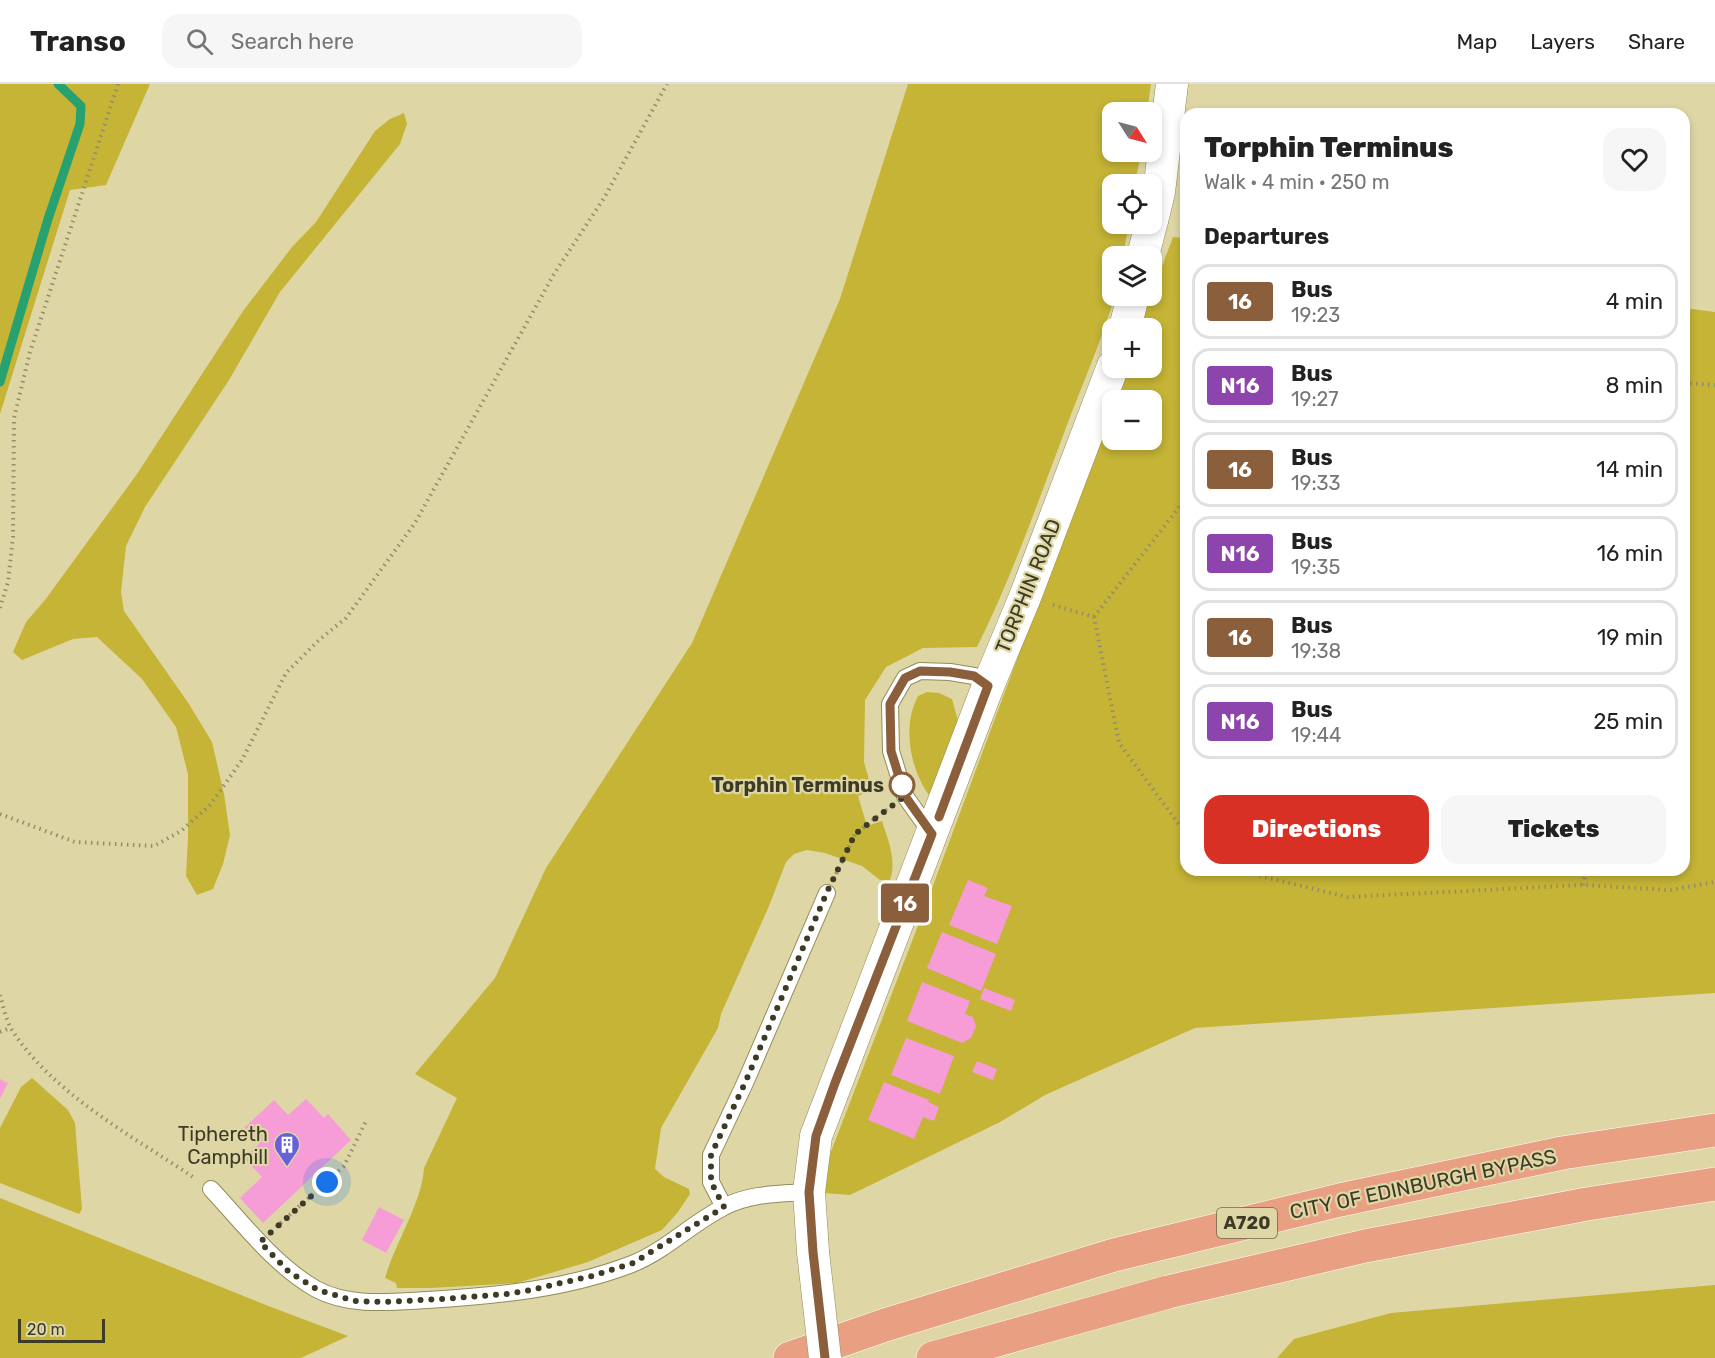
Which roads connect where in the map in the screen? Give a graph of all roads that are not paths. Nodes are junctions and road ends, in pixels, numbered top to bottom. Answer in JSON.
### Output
{"nodes":[{"id":1,"x":1172,"y":84,"type":"edge"},
{"id":2,"x":1161,"y":174,"type":"edge"},
{"id":3,"x":1108,"y":378,"type":"edge"},
{"id":4,"x":988,"y":686,"type":"junction"},
{"id":5,"x":932,"y":834,"type":"junction"},
{"id":6,"x":827,"y":892,"type":"road end"},
{"id":7,"x":1715,"y":1130,"type":"edge"},
{"id":8,"x":1715,"y":1184,"type":"edge"},
{"id":9,"x":211,"y":1189,"type":"road end"},
{"id":10,"x":809,"y":1192,"type":"junction"},
{"id":11,"x":724,"y":1207,"type":"junction"},
{"id":12,"x":790,"y":1358,"type":"edge"},
{"id":13,"x":825,"y":1358,"type":"edge"},
{"id":14,"x":933,"y":1358,"type":"edge"}],
"edges":[{"from":1,"to":2,"type":"street"},
{"from":3,"to":4,"type":"street","name":"TORPHIN ROAD"},
{"from":4,"to":5,"type":"street","name":"TORPHIN ROAD"},
{"from":4,"to":5,"type":"lane"},
{"from":5,"to":10,"type":"street","name":"TORPHIN ROAD"},
{"from":6,"to":11,"type":"lane"},
{"from":7,"to":12,"type":"highway","name":"CITY OF EDINBURGH BYPASS","number":"A720"},
{"from":8,"to":14,"type":"highway","number":"A720"},
{"from":9,"to":11,"type":"lane"},
{"from":10,"to":11,"type":"lane"},
{"from":10,"to":13,"type":"street","name":"TORPHIN ROAD","bridge":true}]}
